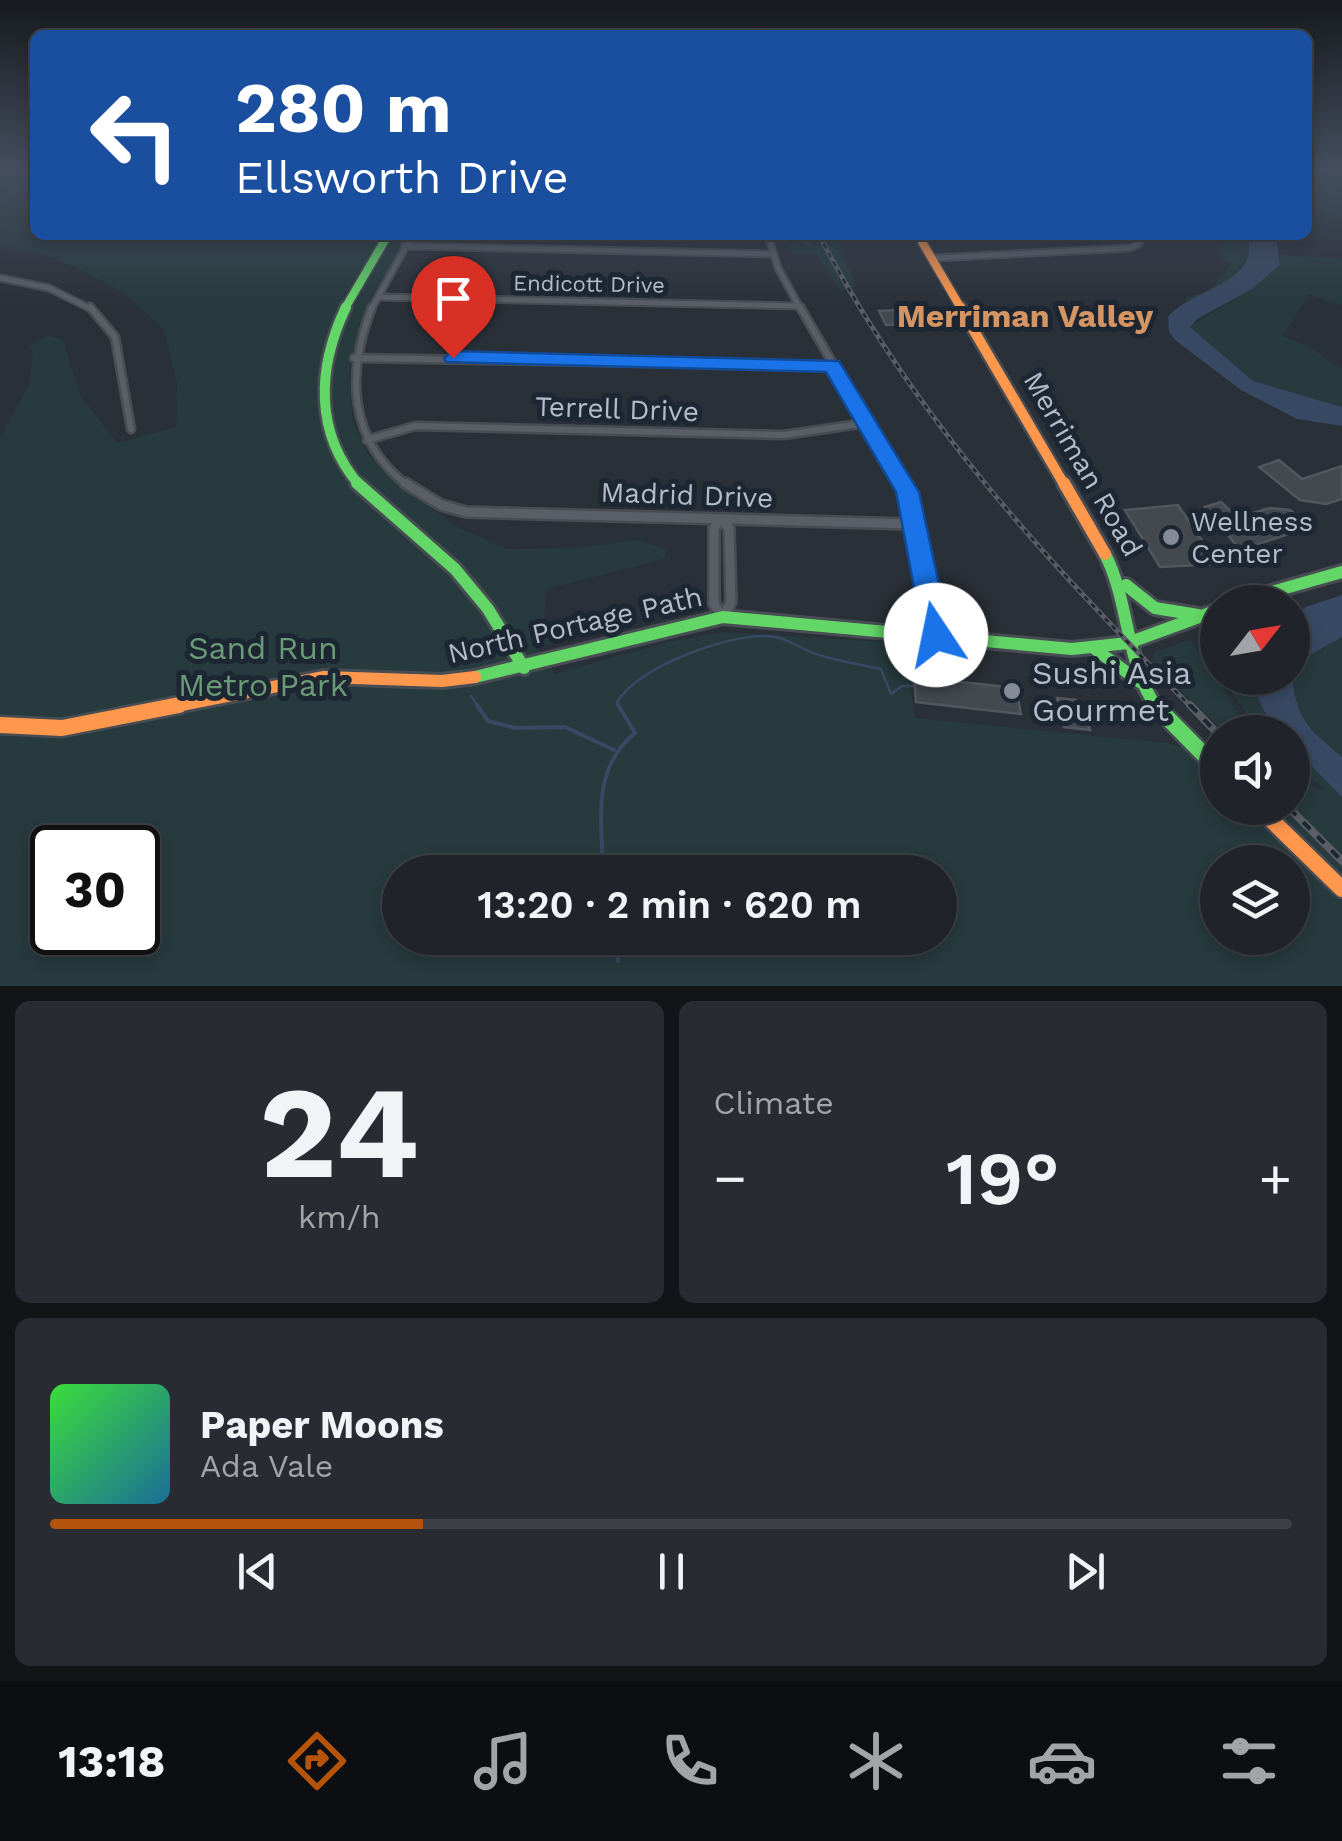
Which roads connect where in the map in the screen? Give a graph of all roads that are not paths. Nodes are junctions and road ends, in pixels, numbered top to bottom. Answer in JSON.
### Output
{"nodes":[{"id":1,"x":385,"y":240,"type":"edge"},
{"id":2,"x":408,"y":240,"type":"edge"},
{"id":3,"x":769,"y":240,"type":"edge"},
{"id":4,"x":922,"y":240,"type":"edge"},
{"id":5,"x":1140,"y":240,"type":"edge"},
{"id":6,"x":404,"y":246,"type":"junction"},
{"id":7,"x":773,"y":254,"type":"junction"},
{"id":8,"x":935,"y":258,"type":"junction"},
{"id":9,"x":0,"y":278,"type":"edge"},
{"id":10,"x":378,"y":297,"type":"junction"},
{"id":11,"x":799,"y":306,"type":"junction"},
{"id":12,"x":354,"y":358,"type":"junction"},
{"id":13,"x":832,"y":366,"type":"junction"},
{"id":14,"x":866,"y":424,"type":"junction"},
{"id":15,"x":130,"y":430,"type":"dead end"},
{"id":16,"x":367,"y":440,"type":"junction"},
{"id":17,"x":722,"y":519,"type":"junction"},
{"id":18,"x":912,"y":524,"type":"junction"},
{"id":19,"x":1342,"y":572,"type":"edge"},
{"id":20,"x":1120,"y":579,"type":"junction"},
{"id":21,"x":1296,"y":585,"type":"edge"},
{"id":22,"x":1200,"y":616,"type":"edge"},
{"id":23,"x":1200,"y":617,"type":"edge"},
{"id":24,"x":722,"y":618,"type":"junction"},
{"id":25,"x":936,"y":635,"type":"junction"},
{"id":26,"x":1133,"y":641,"type":"junction"},
{"id":27,"x":1095,"y":649,"type":"junction"},
{"id":28,"x":524,"y":668,"type":"junction"},
{"id":29,"x":1145,"y":686,"type":"junction"},
{"id":30,"x":0,"y":725,"type":"edge"},
{"id":31,"x":1200,"y":752,"type":"edge"},
{"id":32,"x":1276,"y":825,"type":"edge"},
{"id":33,"x":1342,"y":889,"type":"edge"}],
"edges":[{"from":1,"to":28,"type":"main road"},
{"from":2,"to":6,"type":"street"},
{"from":3,"to":7,"type":"street"},
{"from":4,"to":8,"type":"main road","name":"Merriman Road"},
{"from":5,"to":8,"type":"street"},
{"from":6,"to":7,"type":"street"},
{"from":6,"to":10,"type":"street"},
{"from":7,"to":11,"type":"street"},
{"from":8,"to":20,"type":"main road","name":"Merriman Road"},
{"from":9,"to":15,"type":"street"},
{"from":10,"to":11,"type":"street","name":"Endicott Drive"},
{"from":10,"to":12,"type":"street"},
{"from":11,"to":13,"type":"street"},
{"from":12,"to":13,"type":"street"},
{"from":12,"to":16,"type":"street"},
{"from":13,"to":14,"type":"street"},
{"from":14,"to":16,"type":"street","name":"Terrell Drive"},
{"from":14,"to":18,"type":"street"},
{"from":16,"to":17,"type":"street","name":"Madrid Drive"},
{"from":17,"to":18,"type":"street","name":"Madrid Drive"},
{"from":17,"to":24,"type":"street"},
{"from":17,"to":24,"type":"street"},
{"from":18,"to":25,"type":"street"},
{"from":19,"to":21,"type":"main road"},
{"from":20,"to":22,"type":"main road"},
{"from":20,"to":26,"type":"main road","name":"Merriman Road"},
{"from":23,"to":26,"type":"main road","name":"North Portage Path"},
{"from":24,"to":25,"type":"main road","name":"North Portage Path"},
{"from":24,"to":28,"type":"main road","name":"North Portage Path"},
{"from":25,"to":27,"type":"main road","name":"North Portage Path"},
{"from":26,"to":27,"type":"main road","name":"North Portage Path"},
{"from":26,"to":29,"type":"main road","name":"Merriman Road"},
{"from":27,"to":29,"type":"main road"},
{"from":28,"to":30,"type":"main road","name":"North Portage Path"},
{"from":29,"to":31,"type":"main road","name":"Merriman Road"},
{"from":32,"to":33,"type":"main road"}]}
